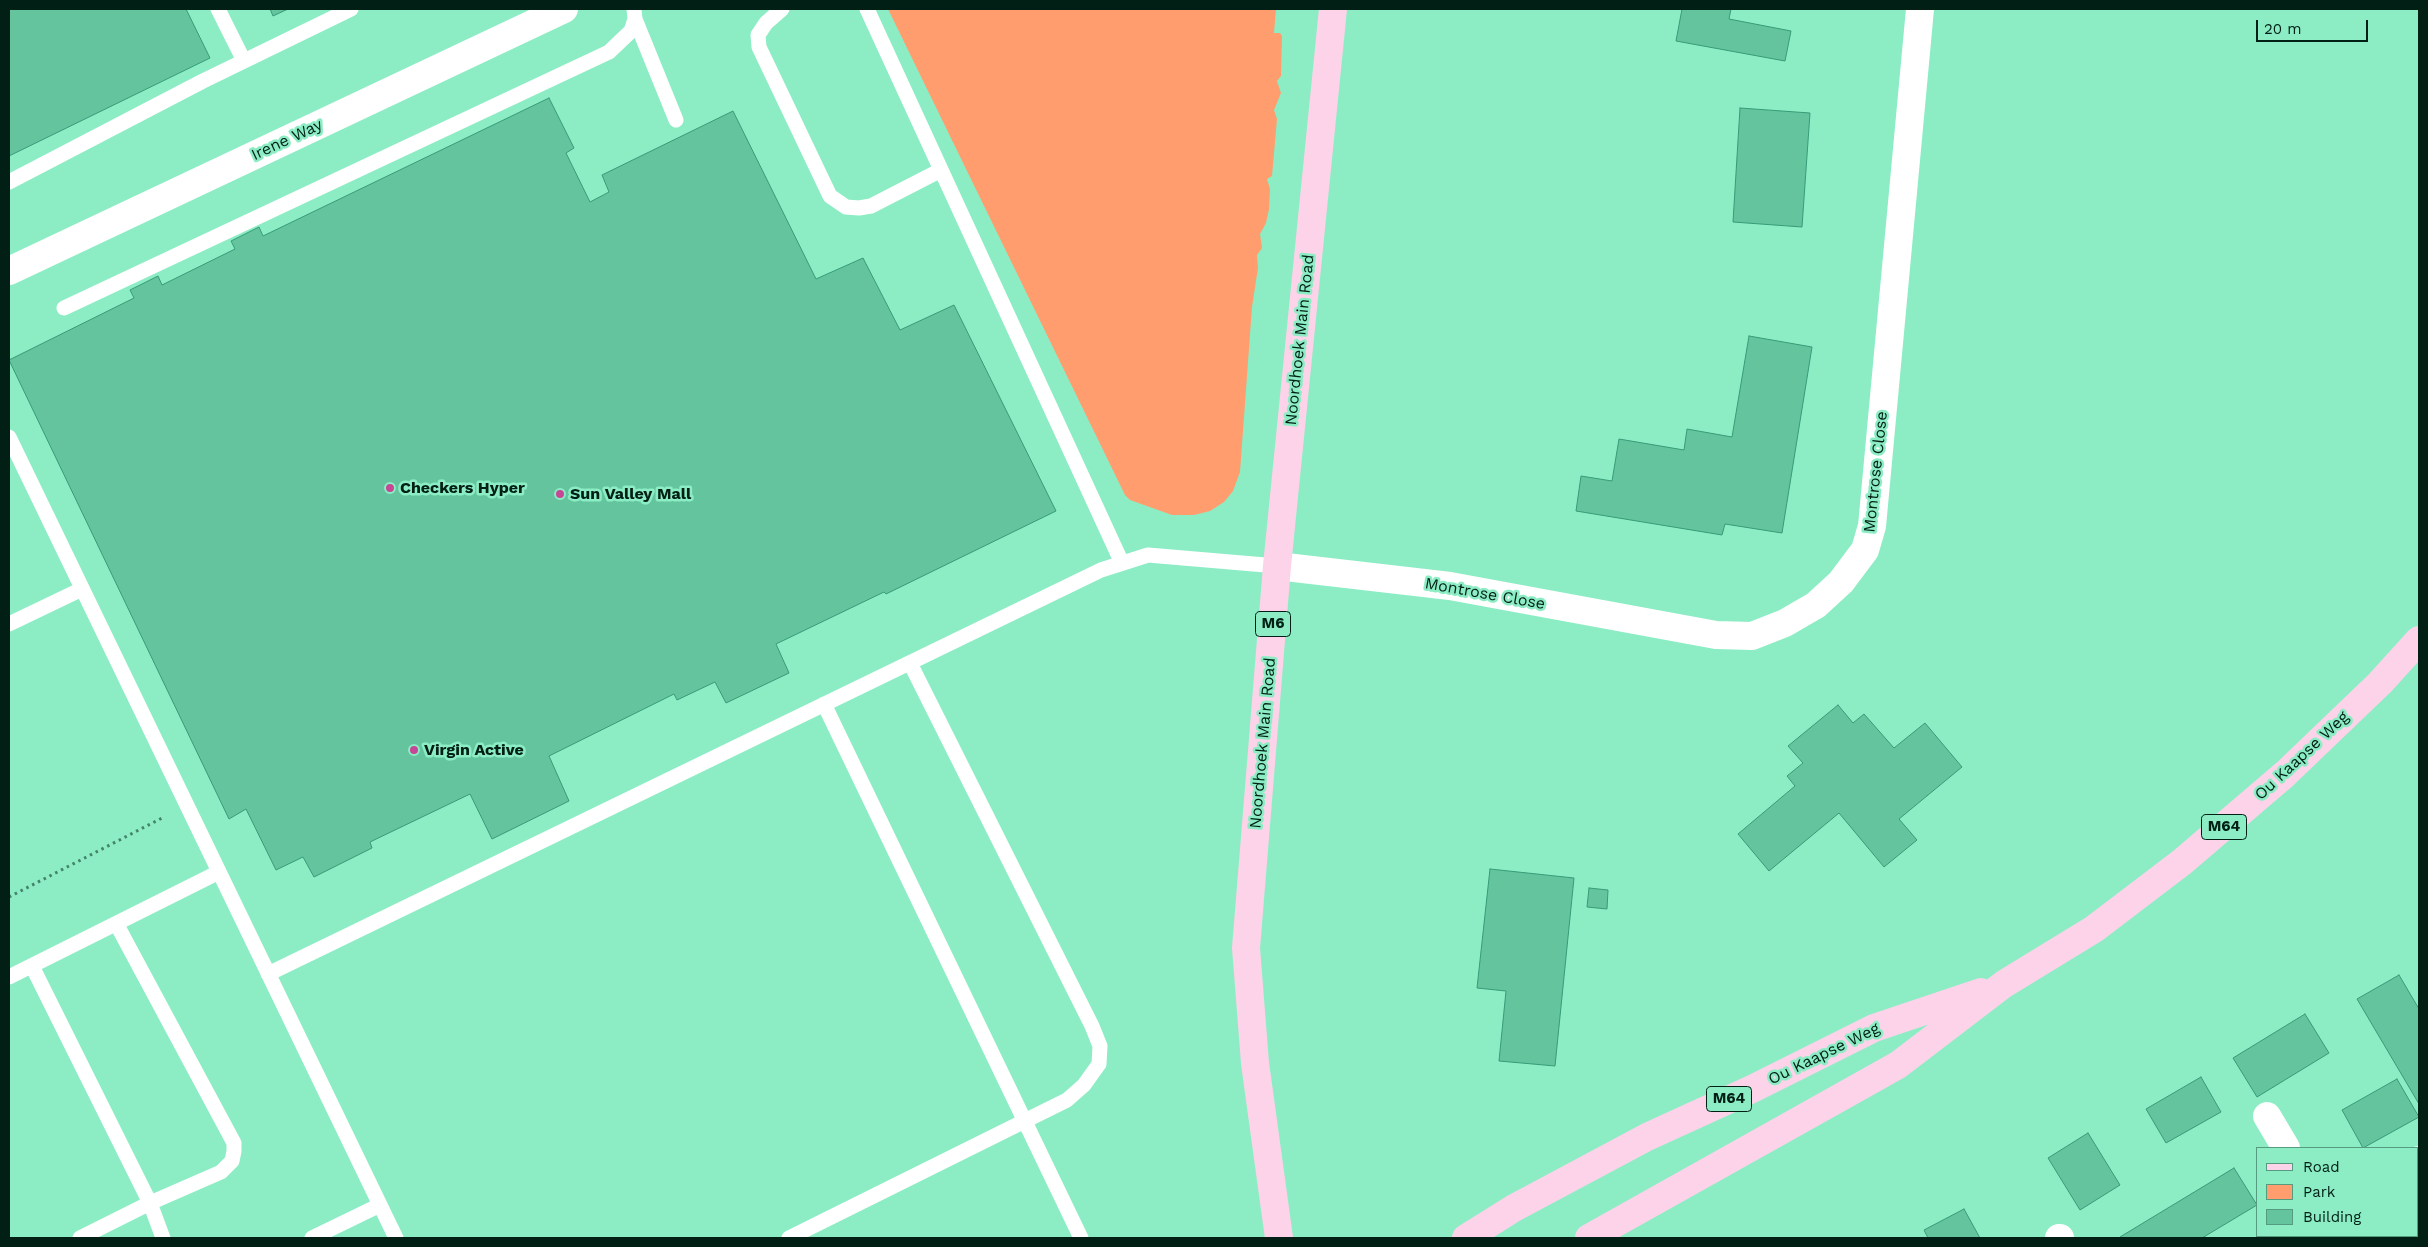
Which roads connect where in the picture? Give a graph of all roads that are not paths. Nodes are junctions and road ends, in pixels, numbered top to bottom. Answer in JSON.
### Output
{"nodes":[{"id":1,"x":218,"y":9,"type":"edge"},
{"id":2,"x":351,"y":9,"type":"edge"},
{"id":3,"x":564,"y":9,"type":"edge"},
{"id":4,"x":782,"y":9,"type":"edge"},
{"id":5,"x":867,"y":9,"type":"edge"},
{"id":6,"x":1333,"y":9,"type":"edge"},
{"id":7,"x":1920,"y":9,"type":"edge"},
{"id":8,"x":635,"y":14,"type":"edge"},
{"id":9,"x":244,"y":61,"type":"junction"},
{"id":10,"x":676,"y":120,"type":"dead end"},
{"id":11,"x":941,"y":170,"type":"junction"},
{"id":12,"x":9,"y":182,"type":"edge"},
{"id":13,"x":9,"y":271,"type":"edge"},
{"id":14,"x":64,"y":308,"type":"dead end"},
{"id":15,"x":9,"y":437,"type":"edge"},
{"id":16,"x":1122,"y":563,"type":"junction"},
{"id":17,"x":1277,"y":566,"type":"junction"},
{"id":18,"x":82,"y":589,"type":"junction"},
{"id":19,"x":9,"y":624,"type":"edge"},
{"id":20,"x":2419,"y":640,"type":"edge"},
{"id":21,"x":910,"y":663,"type":"junction"},
{"id":22,"x":824,"y":704,"type":"junction"},
{"id":23,"x":219,"y":872,"type":"junction"},
{"id":24,"x":117,"y":925,"type":"junction"},
{"id":25,"x":32,"y":966,"type":"junction"},
{"id":26,"x":268,"y":974,"type":"junction"},
{"id":27,"x":9,"y":977,"type":"edge"},
{"id":28,"x":2004,"y":984,"type":"junction"},
{"id":29,"x":2267,"y":1116,"type":"dead end"},
{"id":30,"x":1024,"y":1120,"type":"junction"},
{"id":31,"x":2285,"y":1147,"type":"edge"},
{"id":32,"x":150,"y":1203,"type":"junction"},
{"id":33,"x":380,"y":1205,"type":"junction"},
{"id":34,"x":80,"y":1238,"type":"edge"},
{"id":35,"x":163,"y":1238,"type":"edge"},
{"id":36,"x":312,"y":1238,"type":"edge"},
{"id":37,"x":396,"y":1238,"type":"edge"},
{"id":38,"x":789,"y":1238,"type":"edge"},
{"id":39,"x":1081,"y":1238,"type":"edge"},
{"id":40,"x":1278,"y":1238,"type":"edge"},
{"id":41,"x":1466,"y":1238,"type":"edge"},
{"id":42,"x":1589,"y":1238,"type":"edge"}],
"edges":[{"from":1,"to":9,"type":"lane"},
{"from":2,"to":9,"type":"lane"},
{"from":3,"to":13,"type":"street","name":"Irene Way"},
{"from":4,"to":11,"type":"lane"},
{"from":5,"to":11,"type":"lane"},
{"from":6,"to":17,"type":"main road","name":"Noordhoek Main Road","number":"M6"},
{"from":7,"to":17,"type":"street","name":"Montrose Close"},
{"from":8,"to":10,"type":"lane"},
{"from":8,"to":14,"type":"lane"},
{"from":9,"to":12,"type":"lane"},
{"from":11,"to":16,"type":"lane"},
{"from":15,"to":18,"type":"lane"},
{"from":16,"to":17,"type":"lane"},
{"from":16,"to":21,"type":"lane"},
{"from":17,"to":40,"type":"main road","name":"Noordhoek Main Road","number":"M6"},
{"from":18,"to":19,"type":"lane"},
{"from":18,"to":23,"type":"lane"},
{"from":20,"to":28,"type":"main road","name":"Ou Kaapse Weg","number":"M64"},
{"from":21,"to":22,"type":"lane"},
{"from":21,"to":30,"type":"lane"},
{"from":22,"to":26,"type":"lane"},
{"from":22,"to":30,"type":"lane"},
{"from":23,"to":24,"type":"lane"},
{"from":23,"to":26,"type":"lane"},
{"from":24,"to":25,"type":"lane"},
{"from":24,"to":32,"type":"lane"},
{"from":25,"to":27,"type":"lane"},
{"from":25,"to":32,"type":"lane"},
{"from":26,"to":33,"type":"lane"},
{"from":28,"to":41,"type":"main road","name":"Ou Kaapse Weg","number":"M64"},
{"from":28,"to":42,"type":"main road","name":"Ou Kaapse Weg","number":"M64"},
{"from":29,"to":31,"type":"street"},
{"from":30,"to":38,"type":"lane"},
{"from":30,"to":39,"type":"lane"},
{"from":32,"to":34,"type":"lane"},
{"from":32,"to":35,"type":"lane"},
{"from":33,"to":36,"type":"lane"},
{"from":33,"to":37,"type":"lane"}]}
